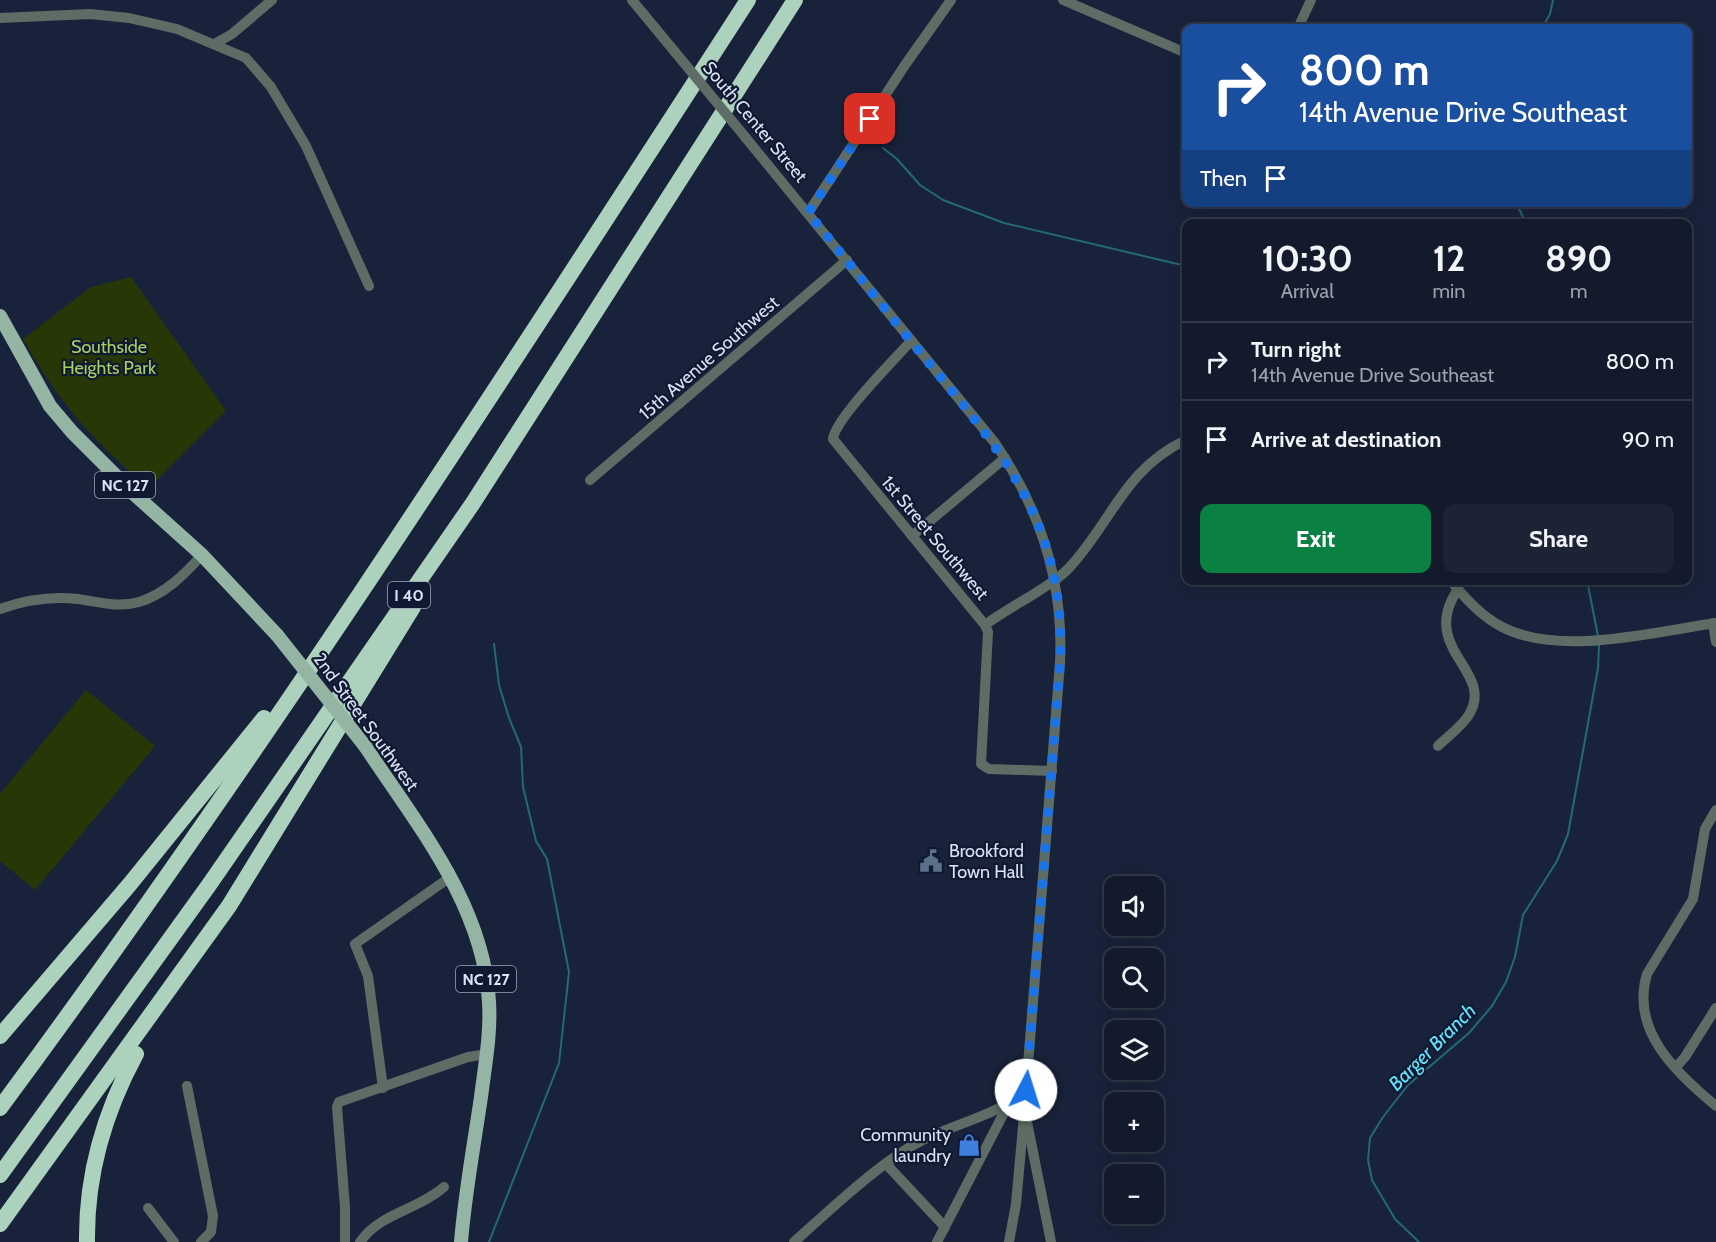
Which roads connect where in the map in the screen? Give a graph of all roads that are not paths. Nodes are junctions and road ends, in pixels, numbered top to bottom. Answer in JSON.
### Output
{"nodes":[{"id":1,"x":272,"y":0,"type":"edge"},
{"id":2,"x":632,"y":0,"type":"edge"},
{"id":3,"x":748,"y":0,"type":"edge"},
{"id":4,"x":795,"y":0,"type":"edge"},
{"id":5,"x":951,"y":0,"type":"edge"},
{"id":6,"x":1062,"y":0,"type":"edge"},
{"id":7,"x":1311,"y":0,"type":"edge"},
{"id":8,"x":0,"y":18,"type":"edge"},
{"id":9,"x":1300,"y":24,"type":"edge"},
{"id":10,"x":216,"y":43,"type":"junction"},
{"id":11,"x":1182,"y":51,"type":"edge"},
{"id":12,"x":808,"y":213,"type":"junction"},
{"id":13,"x":847,"y":260,"type":"junction"},
{"id":14,"x":369,"y":286,"type":"dead end"},
{"id":15,"x":0,"y":316,"type":"edge"},
{"id":16,"x":911,"y":341,"type":"junction"},
{"id":17,"x":1182,"y":442,"type":"edge"},
{"id":18,"x":1005,"y":458,"type":"junction"},
{"id":19,"x":590,"y":480,"type":"dead end"},
{"id":20,"x":454,"y":530,"type":"junction"},
{"id":21,"x":912,"y":536,"type":"junction"},
{"id":22,"x":202,"y":555,"type":"junction"},
{"id":23,"x":1056,"y":579,"type":"junction"},
{"id":24,"x":1454,"y":585,"type":"edge"},
{"id":25,"x":0,"y":609,"type":"edge"},
{"id":26,"x":1714,"y":623,"type":"edge"},
{"id":27,"x":985,"y":625,"type":"junction"},
{"id":28,"x":1716,"y":642,"type":"edge"},
{"id":29,"x":323,"y":647,"type":"junction"},
{"id":30,"x":1438,"y":746,"type":"dead end"},
{"id":31,"x":1052,"y":771,"type":"junction"},
{"id":32,"x":1716,"y":810,"type":"edge"},
{"id":33,"x":449,"y":878,"type":"junction"},
{"id":34,"x":65,"y":958,"type":"junction"},
{"id":35,"x":187,"y":968,"type":"junction"},
{"id":36,"x":1716,"y":1008,"type":"edge"},
{"id":37,"x":0,"y":1021,"type":"edge"},
{"id":38,"x":0,"y":1036,"type":"edge"},
{"id":39,"x":487,"y":1054,"type":"junction"},
{"id":40,"x":1676,"y":1067,"type":"junction"},
{"id":41,"x":187,"y":1086,"type":"dead end"},
{"id":42,"x":383,"y":1088,"type":"junction"},
{"id":43,"x":1026,"y":1090,"type":"junction"},
{"id":44,"x":1008,"y":1105,"type":"junction"},
{"id":45,"x":1716,"y":1106,"type":"edge"},
{"id":46,"x":0,"y":1108,"type":"edge"},
{"id":47,"x":1024,"y":1115,"type":"junction"},
{"id":48,"x":887,"y":1165,"type":"junction"},
{"id":49,"x":0,"y":1175,"type":"edge"},
{"id":50,"x":444,"y":1187,"type":"dead end"},
{"id":51,"x":148,"y":1208,"type":"dead end"},
{"id":52,"x":0,"y":1224,"type":"edge"},
{"id":53,"x":945,"y":1227,"type":"junction"},
{"id":54,"x":87,"y":1242,"type":"edge"},
{"id":55,"x":174,"y":1242,"type":"edge"},
{"id":56,"x":201,"y":1242,"type":"edge"},
{"id":57,"x":345,"y":1242,"type":"edge"},
{"id":58,"x":360,"y":1242,"type":"edge"},
{"id":59,"x":461,"y":1242,"type":"edge"},
{"id":60,"x":794,"y":1242,"type":"edge"},
{"id":61,"x":937,"y":1242,"type":"edge"},
{"id":62,"x":1010,"y":1242,"type":"edge"},
{"id":63,"x":1051,"y":1242,"type":"edge"}],
"edges":[{"from":1,"to":10,"type":"street"},
{"from":2,"to":12,"type":"street","name":"South Center Street","bridge":true},
{"from":3,"to":29,"type":"highway","number":"I 40"},
{"from":4,"to":20,"type":"highway","number":"I 40"},
{"from":5,"to":12,"type":"street"},
{"from":6,"to":11,"type":"street"},
{"from":7,"to":9,"type":"street"},
{"from":8,"to":10,"type":"street"},
{"from":10,"to":14,"type":"street"},
{"from":12,"to":13,"type":"street","name":"South Center Street"},
{"from":13,"to":16,"type":"street","name":"South Center Street"},
{"from":13,"to":19,"type":"street","name":"15th Avenue Southwest"},
{"from":15,"to":22,"type":"main road","name":"2nd Street Southwest","number":"NC 127"},
{"from":16,"to":18,"type":"street","name":"South Center Street"},
{"from":16,"to":21,"type":"street","name":"1st Street Southwest"},
{"from":17,"to":23,"type":"street"},
{"from":18,"to":21,"type":"street"},
{"from":18,"to":23,"type":"street","name":"South Center Street"},
{"from":20,"to":35,"type":"highway"},
{"from":20,"to":49,"type":"highway","number":"I 40"},
{"from":21,"to":27,"type":"street","name":"1st Street Southwest"},
{"from":22,"to":25,"type":"street"},
{"from":22,"to":33,"type":"main road","name":"2nd Street Southwest","number":"NC 127","bridge":true},
{"from":23,"to":27,"type":"street"},
{"from":23,"to":31,"type":"street","name":"South Center Street"},
{"from":24,"to":26,"type":"street"},
{"from":24,"to":30,"type":"street"},
{"from":26,"to":28,"type":"street"},
{"from":27,"to":31,"type":"street"},
{"from":29,"to":34,"type":"highway"},
{"from":29,"to":46,"type":"highway","number":"I 40"},
{"from":31,"to":43,"type":"street","name":"South Center Street"},
{"from":32,"to":40,"type":"street"},
{"from":33,"to":39,"type":"main road","name":"2nd Street Southwest","number":"NC 127"},
{"from":33,"to":42,"type":"street"},
{"from":34,"to":37,"type":"highway"},
{"from":34,"to":38,"type":"highway"},
{"from":35,"to":52,"type":"highway"},
{"from":35,"to":54,"type":"highway"},
{"from":36,"to":40,"type":"street"},
{"from":39,"to":42,"type":"street"},
{"from":39,"to":59,"type":"main road","name":"2nd Street Southwest","number":"NC 127"},
{"from":40,"to":45,"type":"street"},
{"from":41,"to":56,"type":"street"},
{"from":42,"to":57,"type":"street"},
{"from":43,"to":44,"type":"street"},
{"from":43,"to":47,"type":"street","name":"South Center Street"},
{"from":44,"to":48,"type":"street"},
{"from":44,"to":53,"type":"street"},
{"from":47,"to":62,"type":"street","name":"South Center Street"},
{"from":47,"to":63,"type":"street"},
{"from":48,"to":53,"type":"street"},
{"from":48,"to":60,"type":"street"},
{"from":50,"to":58,"type":"street"},
{"from":51,"to":55,"type":"street"},
{"from":53,"to":61,"type":"street"}]}
